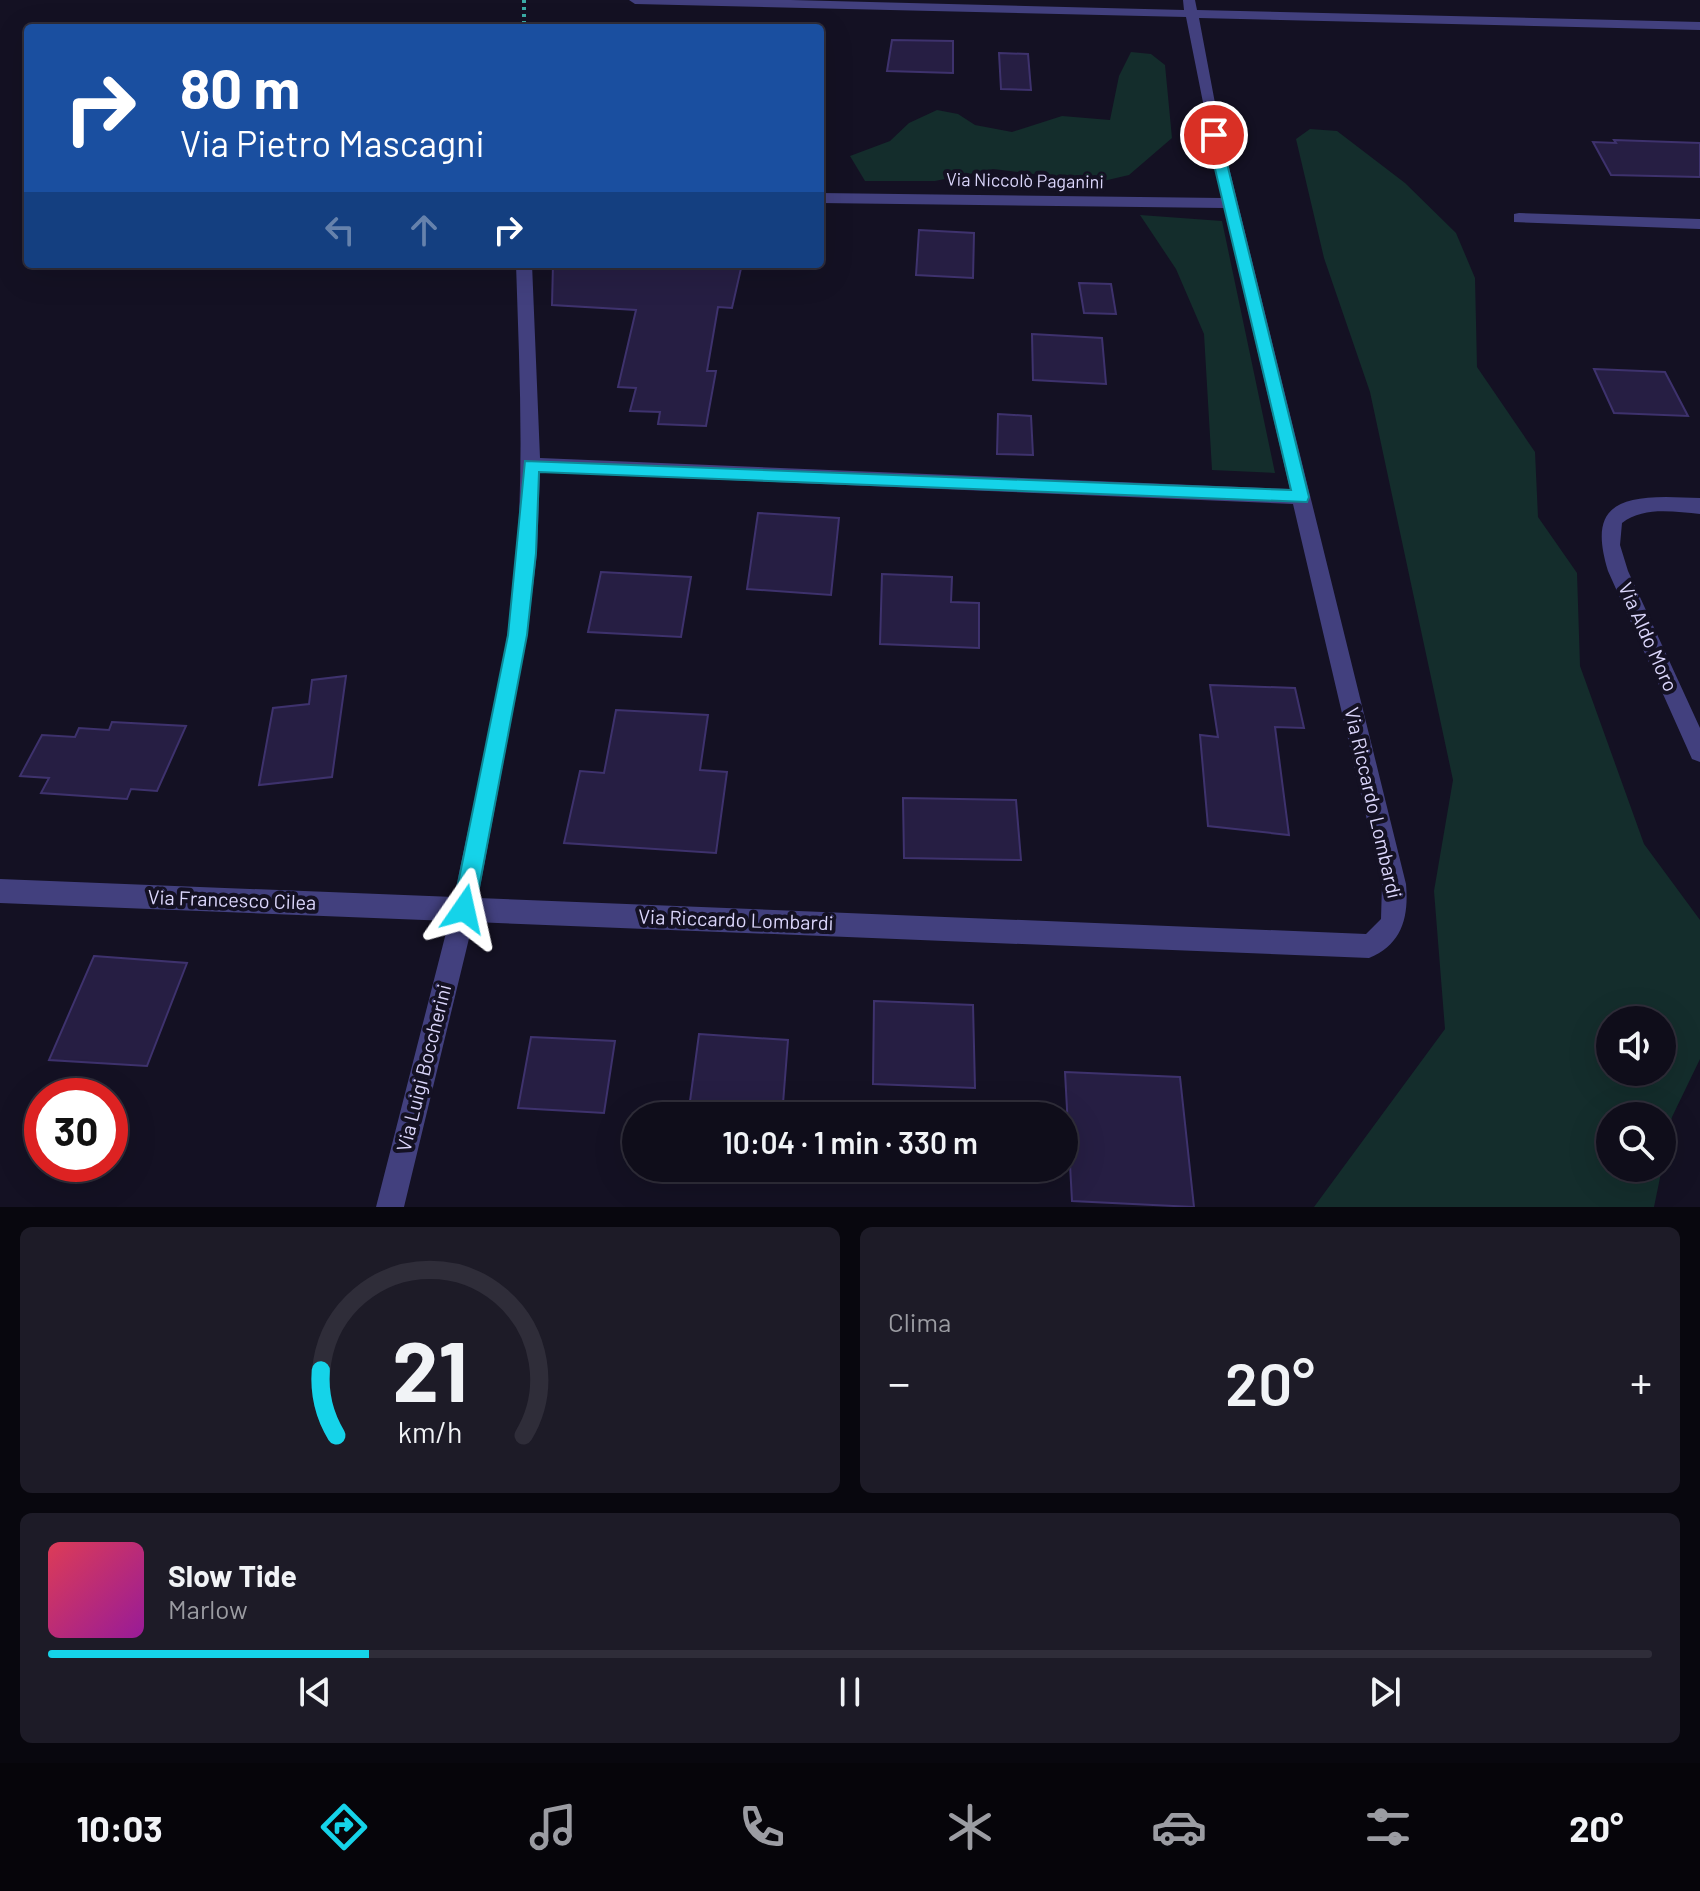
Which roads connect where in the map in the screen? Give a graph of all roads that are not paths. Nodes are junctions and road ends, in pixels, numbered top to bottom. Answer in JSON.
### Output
{"nodes":[{"id":1,"x":635,"y":0,"type":"edge"},
{"id":2,"x":1190,"y":6,"type":"edge"},
{"id":3,"x":1700,"y":26,"type":"edge"},
{"id":4,"x":824,"y":198,"type":"edge"},
{"id":5,"x":1230,"y":203,"type":"junction"},
{"id":6,"x":1519,"y":218,"type":"dead end"},
{"id":7,"x":1700,"y":224,"type":"edge"},
{"id":8,"x":524,"y":268,"type":"edge"},
{"id":9,"x":531,"y":465,"type":"junction"},
{"id":10,"x":1301,"y":497,"type":"junction"},
{"id":11,"x":1700,"y":506,"type":"edge"},
{"id":12,"x":1700,"y":752,"type":"edge"},
{"id":13,"x":0,"y":891,"type":"edge"},
{"id":14,"x":464,"y":909,"type":"junction"},
{"id":15,"x":390,"y":1207,"type":"edge"}],
"edges":[{"from":1,"to":2,"type":"street"},
{"from":2,"to":3,"type":"street"},
{"from":2,"to":5,"type":"street","name":"Via Riccardo Lombardi"},
{"from":4,"to":5,"type":"street","name":"Via Niccolò Paganini"},
{"from":5,"to":10,"type":"street","name":"Via Riccardo Lombardi"},
{"from":6,"to":7,"type":"street"},
{"from":8,"to":9,"type":"street","name":"Via Luigi Boccherini"},
{"from":9,"to":10,"type":"street"},
{"from":9,"to":14,"type":"street","name":"Via Luigi Boccherini"},
{"from":10,"to":14,"type":"street","name":"Via Riccardo Lombardi"},
{"from":11,"to":12,"type":"street","name":"Via Aldo Moro"},
{"from":13,"to":14,"type":"street","name":"Via Francesco Cilea"},
{"from":14,"to":15,"type":"street","name":"Via Luigi Boccherini"}]}
